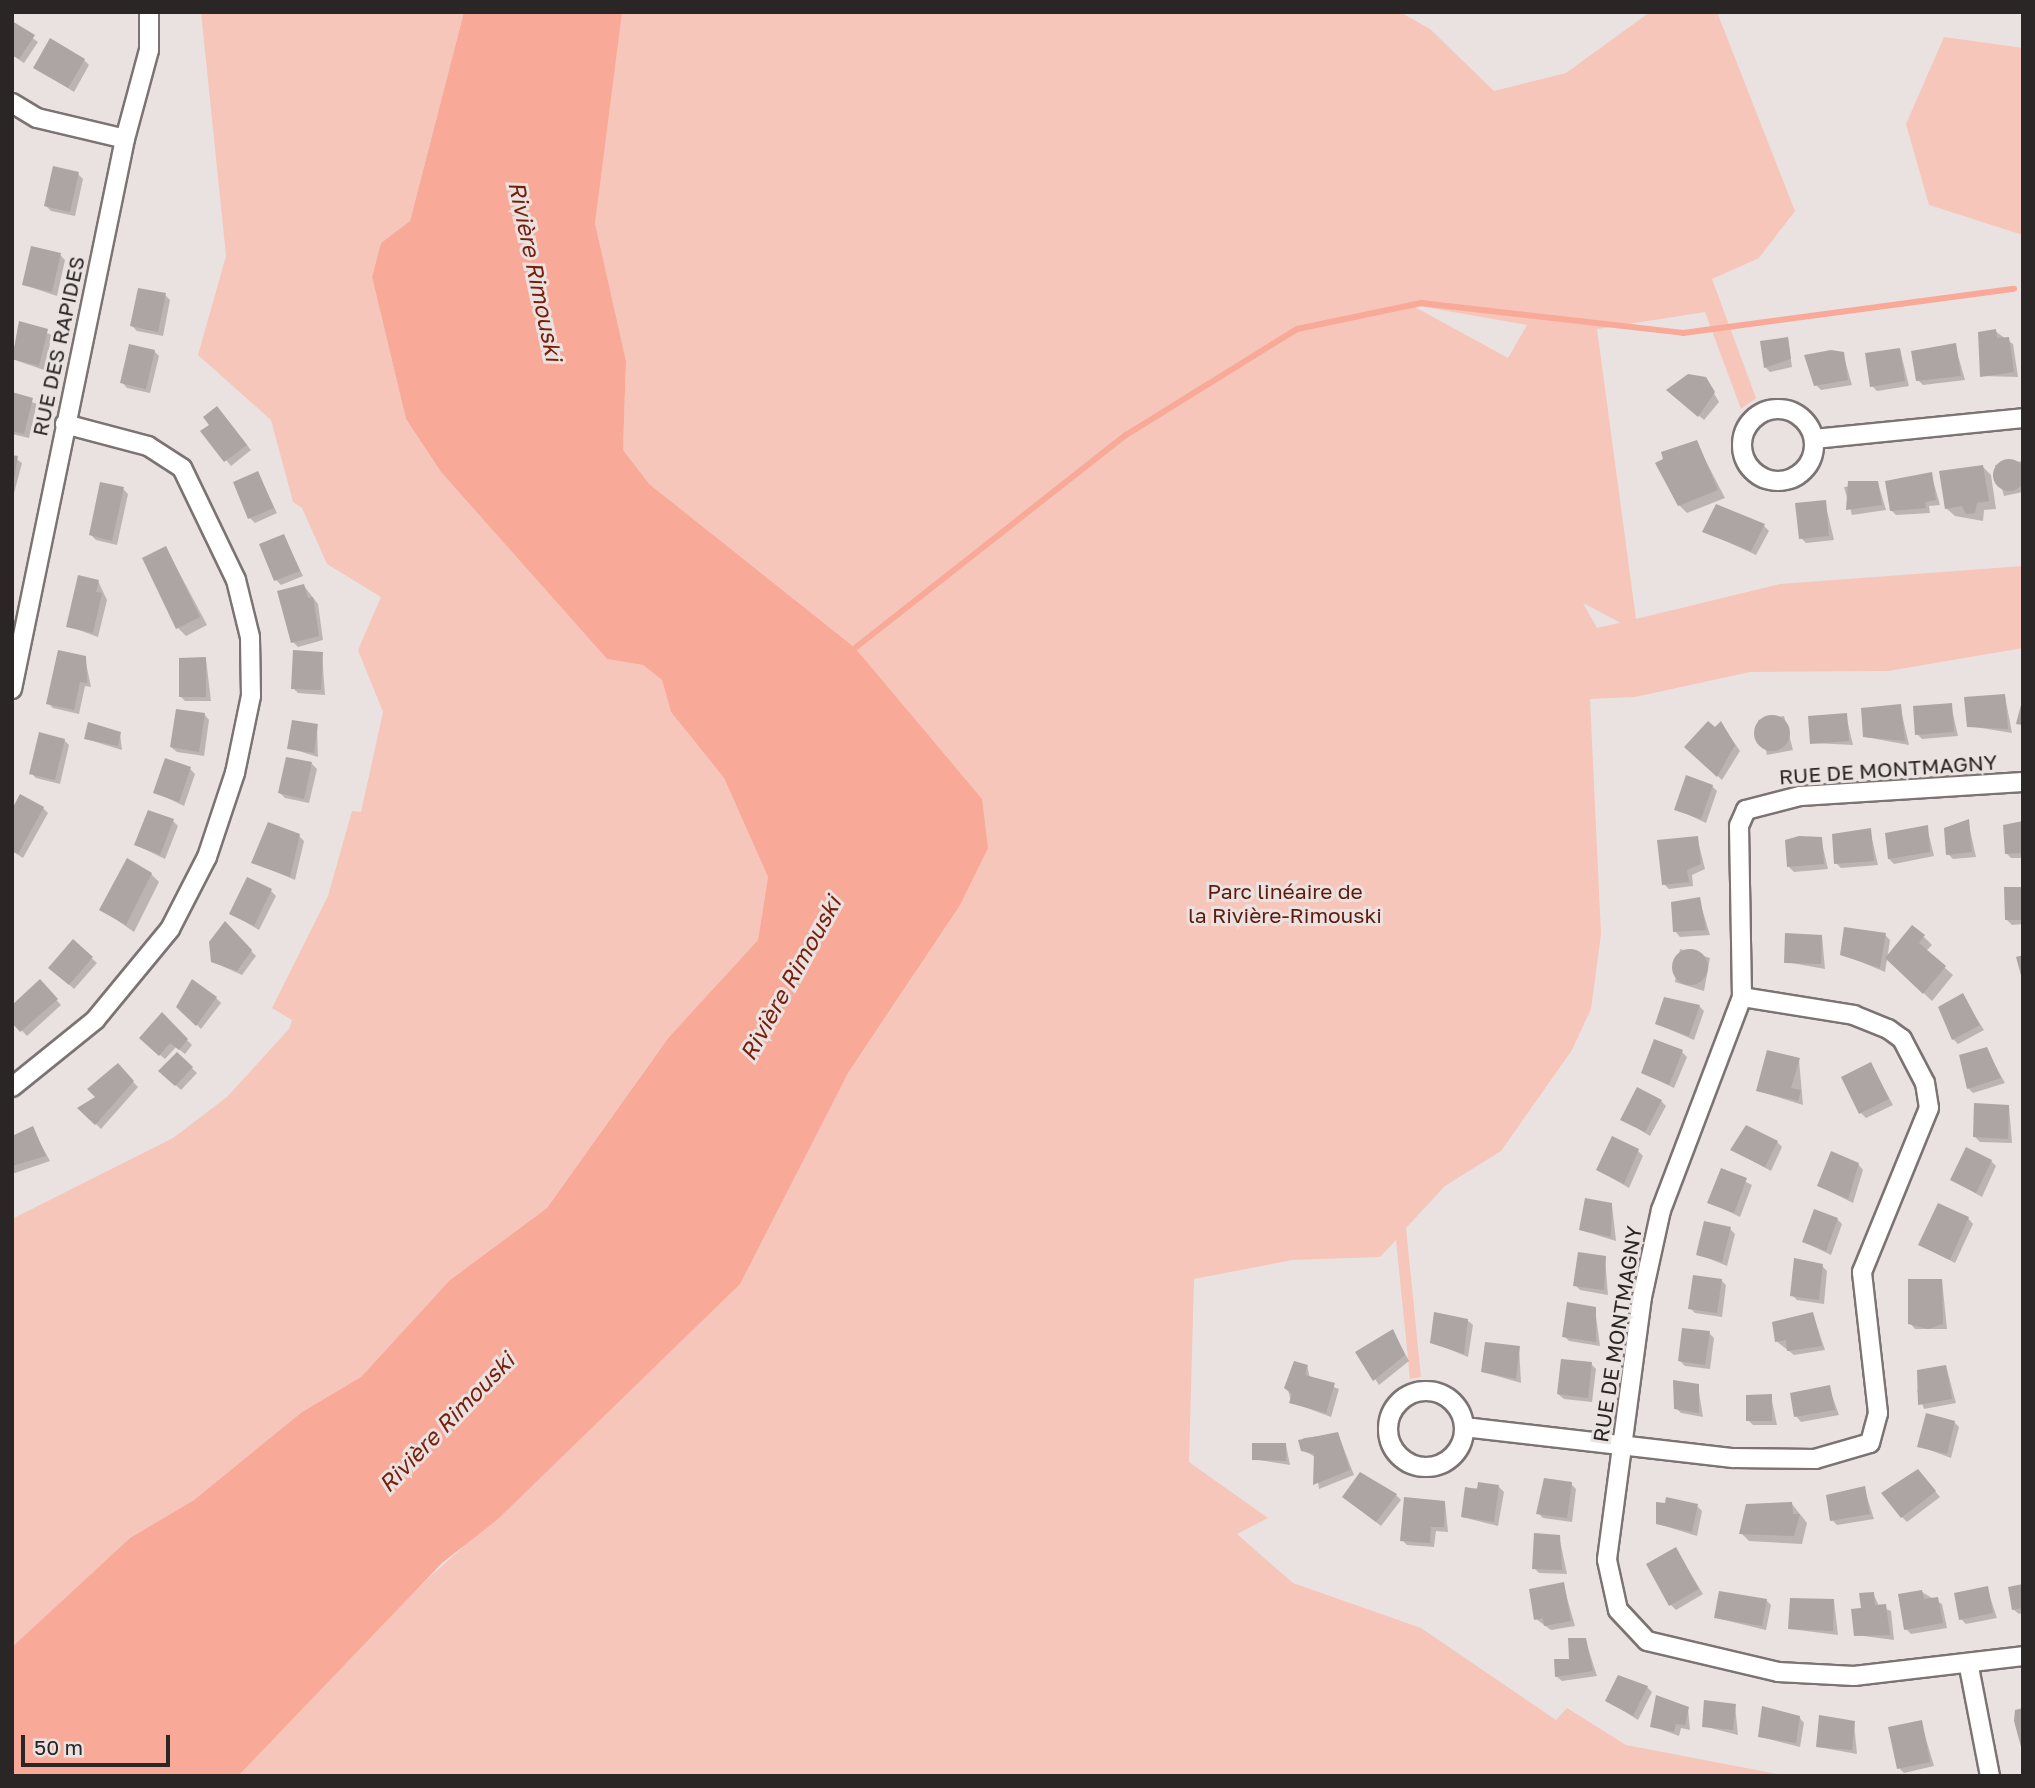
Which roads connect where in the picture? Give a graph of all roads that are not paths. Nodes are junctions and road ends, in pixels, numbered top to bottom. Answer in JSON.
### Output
{"nodes":[{"id":1,"x":149,"y":12,"type":"edge"},
{"id":2,"x":12,"y":103,"type":"edge"},
{"id":3,"x":125,"y":139,"type":"junction"},
{"id":4,"x":2023,"y":418,"type":"edge"},
{"id":5,"x":65,"y":424,"type":"junction"},
{"id":6,"x":1814,"y":439,"type":"junction"},
{"id":7,"x":12,"y":689,"type":"edge"},
{"id":8,"x":2023,"y":782,"type":"edge"},
{"id":9,"x":1742,"y":997,"type":"junction"},
{"id":10,"x":12,"y":1087,"type":"edge"},
{"id":11,"x":1464,"y":1427,"type":"junction"},
{"id":12,"x":1622,"y":1446,"type":"junction"},
{"id":13,"x":2023,"y":1656,"type":"edge"},
{"id":14,"x":1969,"y":1667,"type":"junction"},
{"id":15,"x":1990,"y":1776,"type":"edge"}],
"edges":[{"from":1,"to":3,"type":"street","name":"RUE DES RAPIDES"},
{"from":2,"to":3,"type":"street"},
{"from":3,"to":5,"type":"street","name":"RUE DES RAPIDES"},
{"from":4,"to":6,"type":"street"},
{"from":5,"to":7,"type":"street","name":"RUE DES RAPIDES"},
{"from":5,"to":10,"type":"street"},
{"from":6,"to":6,"type":"street"},
{"from":8,"to":9,"type":"street","name":"RUE DE MONTMAGNY"},
{"from":9,"to":12,"type":"street","name":"RUE DE MONTMAGNY"},
{"from":9,"to":12,"type":"street"},
{"from":11,"to":11,"type":"street"},
{"from":11,"to":12,"type":"street"},
{"from":12,"to":14,"type":"street","name":"RUE DE MONTMAGNY"},
{"from":13,"to":14,"type":"street","name":"RUE DE MONTMAGNY"},
{"from":14,"to":15,"type":"street"}]}
